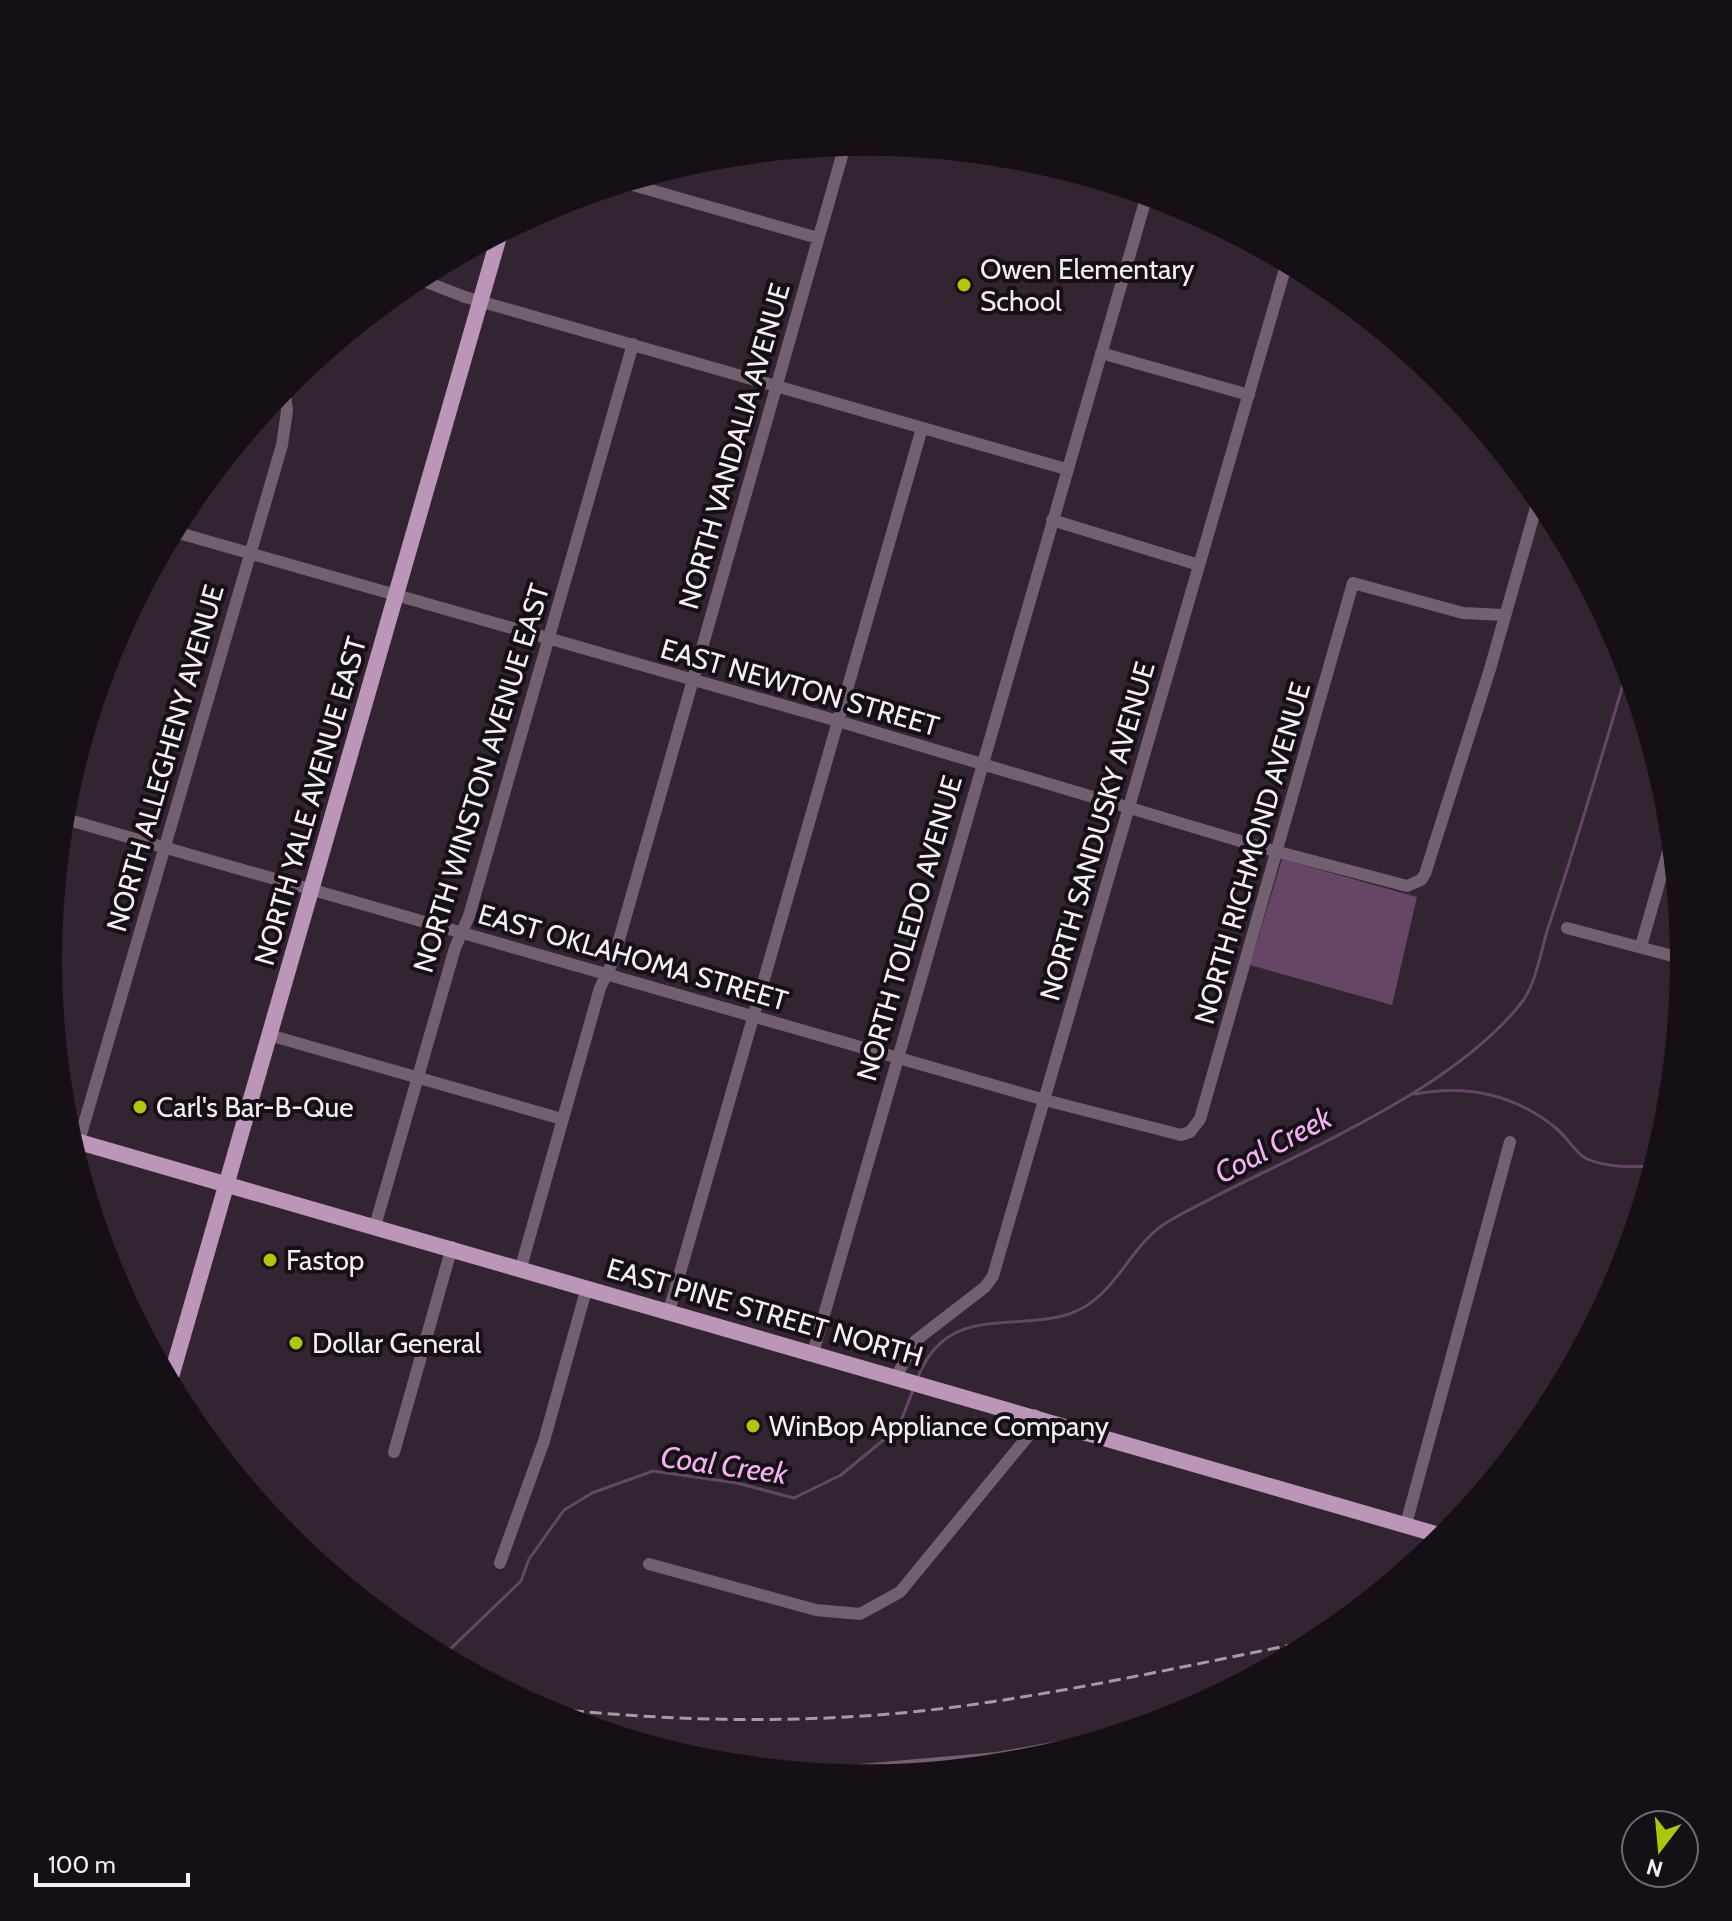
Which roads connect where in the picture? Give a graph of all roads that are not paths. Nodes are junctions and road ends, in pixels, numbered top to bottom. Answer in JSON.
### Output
{"nodes":[{"id":1,"x":842,"y":157,"type":"edge"},
{"id":2,"x":644,"y":188,"type":"edge"},
{"id":3,"x":1144,"y":206,"type":"edge"},
{"id":4,"x":818,"y":238,"type":"junction"},
{"id":5,"x":496,"y":247,"type":"edge"},
{"id":6,"x":1284,"y":274,"type":"edge"},
{"id":7,"x":432,"y":284,"type":"edge"},
{"id":8,"x":480,"y":301,"type":"junction"},
{"id":9,"x":633,"y":344,"type":"junction"},
{"id":10,"x":1101,"y":353,"type":"junction"},
{"id":11,"x":778,"y":386,"type":"junction"},
{"id":12,"x":1249,"y":395,"type":"junction"},
{"id":13,"x":286,"y":404,"type":"edge"},
{"id":14,"x":922,"y":428,"type":"junction"},
{"id":15,"x":1066,"y":469,"type":"junction"},
{"id":16,"x":1534,"y":513,"type":"edge"},
{"id":17,"x":1052,"y":520,"type":"junction"},
{"id":18,"x":184,"y":535,"type":"edge"},
{"id":19,"x":250,"y":554,"type":"junction"},
{"id":20,"x":1199,"y":565,"type":"junction"},
{"id":21,"x":397,"y":596,"type":"junction"},
{"id":22,"x":1504,"y":615,"type":"junction"},
{"id":23,"x":549,"y":639,"type":"junction"},
{"id":24,"x":693,"y":680,"type":"junction"},
{"id":25,"x":838,"y":721,"type":"junction"},
{"id":26,"x":981,"y":765,"type":"junction"},
{"id":27,"x":1129,"y":808,"type":"junction"},
{"id":28,"x":74,"y":821,"type":"edge"},
{"id":29,"x":164,"y":847,"type":"junction"},
{"id":30,"x":1278,"y":851,"type":"junction"},
{"id":31,"x":1664,"y":866,"type":"edge"},
{"id":32,"x":311,"y":890,"type":"junction"},
{"id":33,"x":1567,"y":928,"type":"dead end"},
{"id":34,"x":461,"y":933,"type":"junction"},
{"id":35,"x":1641,"y":946,"type":"junction"},
{"id":36,"x":1670,"y":955,"type":"edge"},
{"id":37,"x":607,"y":974,"type":"junction"},
{"id":38,"x":754,"y":1017,"type":"junction"},
{"id":39,"x":269,"y":1035,"type":"junction"},
{"id":40,"x":897,"y":1058,"type":"junction"},
{"id":41,"x":417,"y":1078,"type":"junction"},
{"id":42,"x":1045,"y":1100,"type":"junction"},
{"id":43,"x":562,"y":1119,"type":"junction"},
{"id":44,"x":79,"y":1125,"type":"edge"},
{"id":45,"x":1190,"y":1132,"type":"joint"},
{"id":46,"x":1510,"y":1142,"type":"dead end"},
{"id":47,"x":83,"y":1143,"type":"edge"},
{"id":48,"x":227,"y":1184,"type":"junction"},
{"id":49,"x":375,"y":1226,"type":"junction"},
{"id":50,"x":452,"y":1247,"type":"junction"},
{"id":51,"x":521,"y":1267,"type":"junction"},
{"id":52,"x":587,"y":1287,"type":"junction"},
{"id":53,"x":669,"y":1311,"type":"junction"},
{"id":54,"x":813,"y":1353,"type":"junction"},
{"id":55,"x":174,"y":1368,"type":"edge"},
{"id":56,"x":899,"y":1378,"type":"junction"},
{"id":57,"x":1035,"y":1415,"type":"junction"},
{"id":58,"x":394,"y":1452,"type":"dead end"},
{"id":59,"x":1406,"y":1524,"type":"junction"},
{"id":60,"x":1431,"y":1532,"type":"edge"},
{"id":61,"x":500,"y":1563,"type":"dead end"},
{"id":62,"x":649,"y":1564,"type":"dead end"}],
"edges":[{"from":1,"to":4,"type":"street","name":"NORTH VANDALIA AVENUE"},
{"from":2,"to":4,"type":"street"},
{"from":3,"to":10,"type":"street","name":"NORTH TOLEDO AVENUE"},
{"from":4,"to":11,"type":"street","name":"NORTH VANDALIA AVENUE"},
{"from":5,"to":8,"type":"main road","name":"NORTH YALE AVENUE EAST"},
{"from":6,"to":12,"type":"street","name":"NORTH SANDUSKY AVENUE"},
{"from":7,"to":8,"type":"street"},
{"from":8,"to":9,"type":"street"},
{"from":8,"to":21,"type":"main road","name":"NORTH YALE AVENUE EAST"},
{"from":9,"to":11,"type":"street"},
{"from":9,"to":23,"type":"street","name":"NORTH WINSTON AVENUE EAST"},
{"from":10,"to":12,"type":"street"},
{"from":10,"to":15,"type":"street","name":"NORTH TOLEDO AVENUE"},
{"from":11,"to":14,"type":"street"},
{"from":11,"to":24,"type":"street","name":"NORTH VANDALIA AVENUE"},
{"from":12,"to":20,"type":"street","name":"NORTH SANDUSKY AVENUE"},
{"from":13,"to":19,"type":"street","name":"NORTH ALLEGHENY AVENUE"},
{"from":14,"to":15,"type":"street"},
{"from":14,"to":25,"type":"street"},
{"from":15,"to":17,"type":"street","name":"NORTH TOLEDO AVENUE"},
{"from":16,"to":22,"type":"street"},
{"from":17,"to":20,"type":"street"},
{"from":17,"to":26,"type":"street","name":"NORTH TOLEDO AVENUE"},
{"from":18,"to":19,"type":"street","name":"EAST NEWTON STREET"},
{"from":19,"to":21,"type":"street","name":"EAST NEWTON STREET"},
{"from":19,"to":29,"type":"street","name":"NORTH ALLEGHENY AVENUE"},
{"from":20,"to":27,"type":"street","name":"NORTH SANDUSKY AVENUE"},
{"from":21,"to":23,"type":"street","name":"EAST NEWTON STREET"},
{"from":21,"to":32,"type":"main road","name":"NORTH YALE AVENUE EAST"},
{"from":22,"to":30,"type":"street","name":"EAST NEWTON STREET"},
{"from":22,"to":30,"type":"street","name":"NORTH RICHMOND AVENUE"},
{"from":23,"to":24,"type":"street","name":"EAST NEWTON STREET"},
{"from":23,"to":34,"type":"street","name":"NORTH WINSTON AVENUE EAST"},
{"from":24,"to":25,"type":"street","name":"EAST NEWTON STREET"},
{"from":24,"to":37,"type":"street","name":"NORTH VANDALIA AVENUE"},
{"from":25,"to":26,"type":"street","name":"EAST NEWTON STREET"},
{"from":25,"to":38,"type":"street"},
{"from":26,"to":27,"type":"street","name":"EAST NEWTON STREET"},
{"from":26,"to":40,"type":"street","name":"NORTH TOLEDO AVENUE"},
{"from":27,"to":30,"type":"street","name":"EAST NEWTON STREET"},
{"from":27,"to":42,"type":"street","name":"NORTH SANDUSKY AVENUE"},
{"from":28,"to":29,"type":"street","name":"EAST OKLAHOMA STREET"},
{"from":29,"to":32,"type":"street","name":"EAST OKLAHOMA STREET"},
{"from":29,"to":44,"type":"street","name":"NORTH ALLEGHENY AVENUE"},
{"from":30,"to":45,"type":"street","name":"NORTH RICHMOND AVENUE"},
{"from":31,"to":35,"type":"street"},
{"from":32,"to":34,"type":"street","name":"EAST OKLAHOMA STREET"},
{"from":32,"to":39,"type":"main road","name":"NORTH YALE AVENUE EAST"},
{"from":33,"to":35,"type":"street"},
{"from":34,"to":37,"type":"street","name":"EAST OKLAHOMA STREET"},
{"from":34,"to":41,"type":"street","name":"NORTH WINSTON AVENUE EAST"},
{"from":35,"to":36,"type":"street"},
{"from":37,"to":38,"type":"street","name":"EAST OKLAHOMA STREET"},
{"from":37,"to":43,"type":"street","name":"NORTH VANDALIA AVENUE"},
{"from":38,"to":40,"type":"street","name":"EAST OKLAHOMA STREET"},
{"from":38,"to":53,"type":"street"},
{"from":39,"to":41,"type":"street"},
{"from":39,"to":48,"type":"main road","name":"NORTH YALE AVENUE EAST"},
{"from":40,"to":42,"type":"street","name":"EAST OKLAHOMA STREET"},
{"from":40,"to":54,"type":"street","name":"NORTH TOLEDO AVENUE"},
{"from":41,"to":43,"type":"street"},
{"from":41,"to":49,"type":"street","name":"NORTH WINSTON AVENUE EAST"},
{"from":42,"to":45,"type":"street","name":"EAST OKLAHOMA STREET"},
{"from":42,"to":56,"type":"street","name":"NORTH SANDUSKY AVENUE"},
{"from":43,"to":51,"type":"street","name":"NORTH VANDALIA AVENUE"},
{"from":46,"to":59,"type":"street"},
{"from":47,"to":48,"type":"main road","name":"EAST PINE STREET NORTH"},
{"from":48,"to":49,"type":"main road","name":"EAST PINE STREET NORTH"},
{"from":48,"to":55,"type":"main road","name":"NORTH YALE AVENUE EAST"},
{"from":49,"to":50,"type":"main road","name":"EAST PINE STREET NORTH"},
{"from":50,"to":51,"type":"main road","name":"EAST PINE STREET NORTH"},
{"from":50,"to":58,"type":"street"},
{"from":51,"to":52,"type":"main road","name":"EAST PINE STREET NORTH"},
{"from":52,"to":53,"type":"main road","name":"EAST PINE STREET NORTH"},
{"from":52,"to":61,"type":"street"},
{"from":53,"to":54,"type":"main road","name":"EAST PINE STREET NORTH"},
{"from":54,"to":56,"type":"main road","name":"EAST PINE STREET NORTH"},
{"from":56,"to":57,"type":"main road","name":"EAST PINE STREET NORTH"},
{"from":57,"to":59,"type":"main road","name":"EAST PINE STREET NORTH"},
{"from":57,"to":62,"type":"street"},
{"from":59,"to":60,"type":"main road","name":"EAST PINE STREET NORTH"}]}
